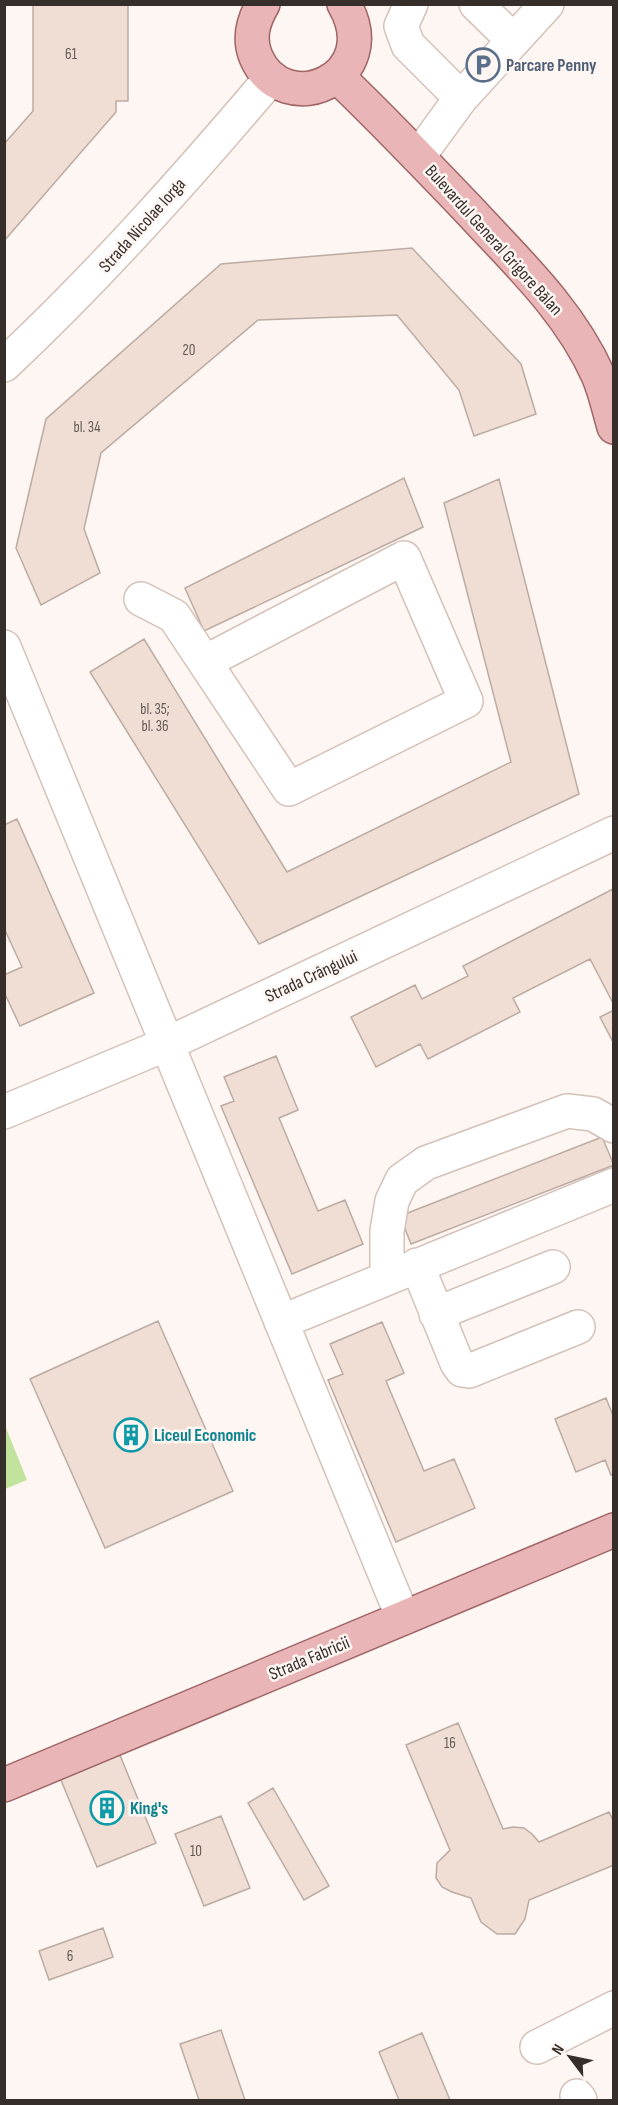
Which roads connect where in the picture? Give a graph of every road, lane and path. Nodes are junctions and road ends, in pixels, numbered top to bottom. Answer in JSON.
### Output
{"nodes":[{"id":1,"x":263,"y":4,"type":"edge"},
{"id":2,"x":344,"y":4,"type":"edge"},
{"id":3,"x":411,"y":4,"type":"edge"},
{"id":4,"x":476,"y":4,"type":"edge"},
{"id":5,"x":547,"y":4,"type":"edge"},
{"id":6,"x":513,"y":40,"type":"junction"},
{"id":7,"x":337,"y":76,"type":"junction"},
{"id":8,"x":271,"y":78,"type":"junction"},
{"id":9,"x":461,"y":98,"type":"junction"},
{"id":10,"x":418,"y":157,"type":"junction"},
{"id":11,"x":4,"y":364,"type":"edge"},
{"id":12,"x":614,"y":427,"type":"edge"},
{"id":13,"x":141,"y":599,"type":"dead end"},
{"id":14,"x":4,"y":647,"type":"edge"},
{"id":15,"x":205,"y":662,"type":"junction"},
{"id":16,"x":614,"y":833,"type":"edge"},
{"id":17,"x":167,"y":1044,"type":"junction"},
{"id":18,"x":4,"y":1112,"type":"edge"},
{"id":19,"x":614,"y":1126,"type":"edge"},
{"id":20,"x":614,"y":1185,"type":"edge"},
{"id":21,"x":417,"y":1265,"type":"junction"},
{"id":22,"x":553,"y":1268,"type":"dead end"},
{"id":23,"x":387,"y":1277,"type":"junction"},
{"id":24,"x":436,"y":1314,"type":"junction"},
{"id":25,"x":281,"y":1322,"type":"junction"},
{"id":26,"x":578,"y":1327,"type":"dead end"},
{"id":27,"x":614,"y":1530,"type":"edge"},
{"id":28,"x":404,"y":1618,"type":"junction"},
{"id":29,"x":4,"y":1785,"type":"edge"},
{"id":30,"x":614,"y":2008,"type":"edge"},
{"id":31,"x":537,"y":2048,"type":"dead end"}],
"edges":[{"from":1,"to":8,"type":"main road"},
{"from":2,"to":7,"type":"main road"},
{"from":3,"to":9,"type":"street"},
{"from":4,"to":6,"type":"street"},
{"from":5,"to":6,"type":"street"},
{"from":6,"to":9,"type":"street"},
{"from":7,"to":8,"type":"main road"},
{"from":7,"to":10,"type":"main road","name":"Bulevardul General Grigore Bălan"},
{"from":8,"to":11,"type":"street","name":"Strada Nicolae Iorga"},
{"from":9,"to":10,"type":"street"},
{"from":10,"to":12,"type":"main road","name":"Bulevardul General Grigore Bălan"},
{"from":13,"to":15,"type":"street"},
{"from":14,"to":17,"type":"street"},
{"from":15,"to":15,"type":"street"},
{"from":16,"to":17,"type":"street","name":"Strada Crângului"},
{"from":17,"to":18,"type":"street","name":"Strada Crângului"},
{"from":17,"to":25,"type":"street"},
{"from":19,"to":23,"type":"street"},
{"from":20,"to":21,"type":"street"},
{"from":21,"to":23,"type":"street"},
{"from":21,"to":24,"type":"street"},
{"from":22,"to":24,"type":"street"},
{"from":23,"to":25,"type":"street"},
{"from":24,"to":26,"type":"street"},
{"from":25,"to":28,"type":"street"},
{"from":27,"to":28,"type":"main road","name":"Strada Fabricii"},
{"from":28,"to":29,"type":"main road","name":"Strada Fabricii"},
{"from":30,"to":31,"type":"street"}]}
